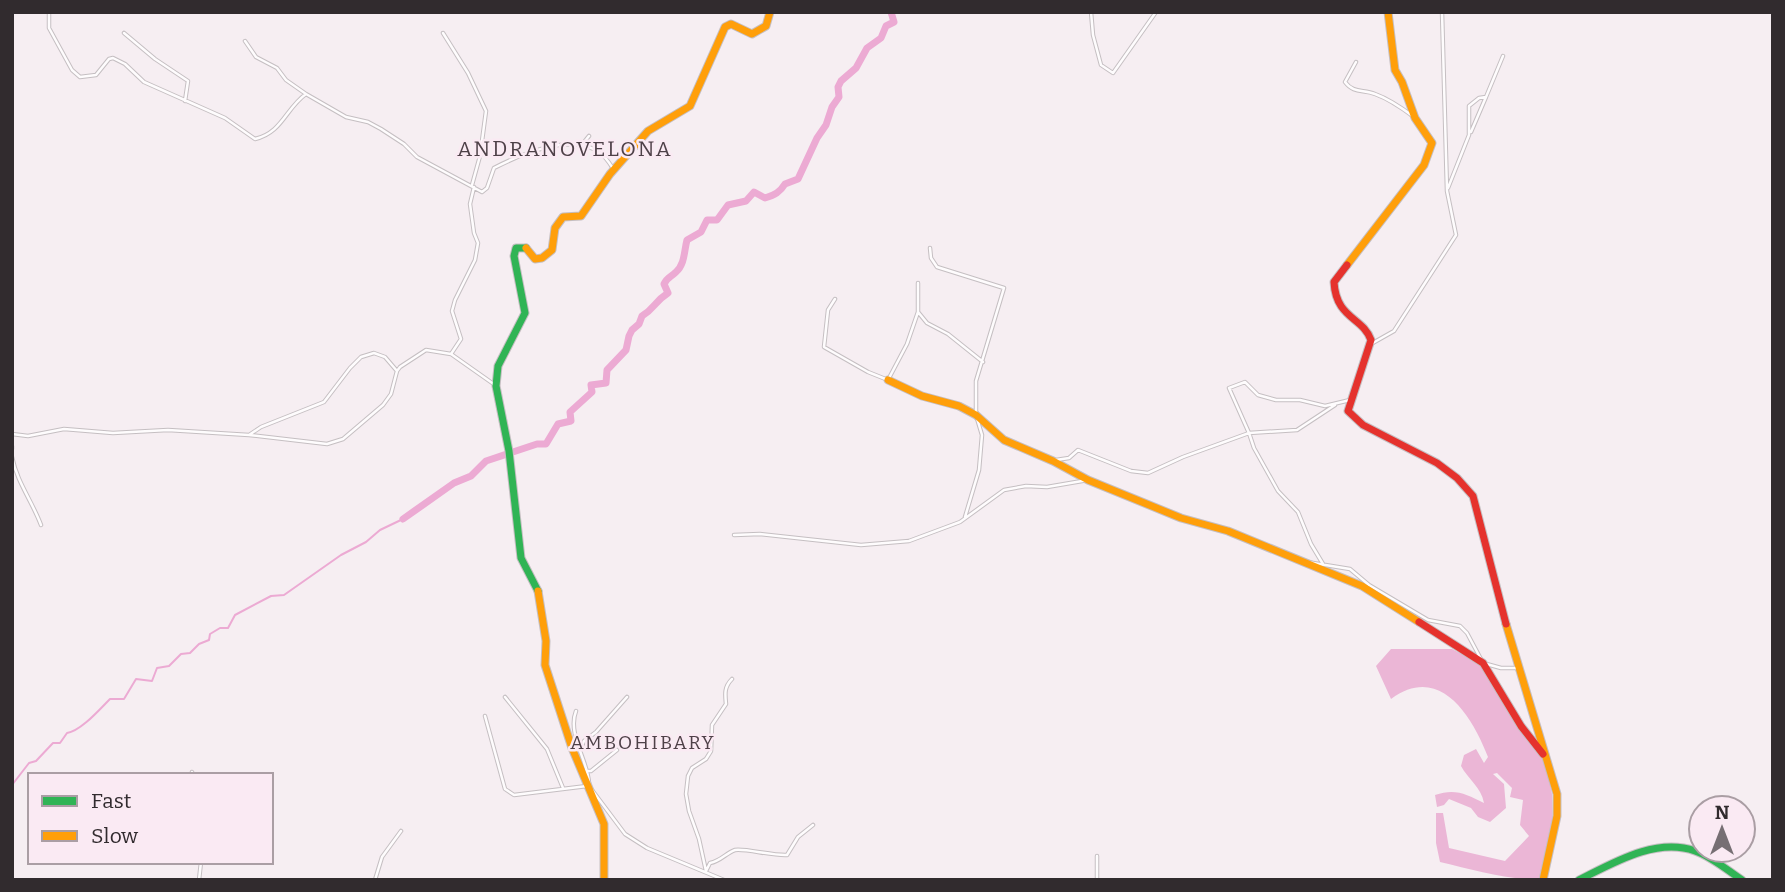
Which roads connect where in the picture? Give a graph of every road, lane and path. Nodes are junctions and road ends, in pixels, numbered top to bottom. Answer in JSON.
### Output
{"nodes":[{"id":1,"x":49,"y":12,"type":"edge"},
{"id":2,"x":770,"y":12,"type":"edge"},
{"id":3,"x":1091,"y":12,"type":"edge"},
{"id":4,"x":1156,"y":12,"type":"edge"},
{"id":5,"x":1388,"y":12,"type":"edge"},
{"id":6,"x":1442,"y":12,"type":"edge"},
{"id":7,"x":124,"y":33,"type":"dead end"},
{"id":8,"x":443,"y":33,"type":"dead end"},
{"id":9,"x":245,"y":41,"type":"dead end"},
{"id":10,"x":1503,"y":56,"type":"dead end"},
{"id":11,"x":1356,"y":62,"type":"dead end"},
{"id":12,"x":306,"y":94,"type":"junction"},
{"id":13,"x":1486,"y":97,"type":"junction"},
{"id":14,"x":185,"y":101,"type":"junction"},
{"id":15,"x":1415,"y":118,"type":"junction"},
{"id":16,"x":1469,"y":135,"type":"junction"},
{"id":17,"x":589,"y":136,"type":"dead end"},
{"id":18,"x":581,"y":146,"type":"junction"},
{"id":19,"x":614,"y":170,"type":"junction"},
{"id":20,"x":473,"y":186,"type":"junction"},
{"id":21,"x":1447,"y":191,"type":"junction"},
{"id":22,"x":930,"y":248,"type":"dead end"},
{"id":23,"x":918,"y":283,"type":"dead end"},
{"id":24,"x":835,"y":299,"type":"dead end"},
{"id":25,"x":918,"y":312,"type":"junction"},
{"id":26,"x":1371,"y":344,"type":"junction"},
{"id":27,"x":451,"y":354,"type":"junction"},
{"id":28,"x":983,"y":362,"type":"junction"},
{"id":29,"x":397,"y":371,"type":"junction"},
{"id":30,"x":888,"y":380,"type":"junction"},
{"id":31,"x":496,"y":386,"type":"junction"},
{"id":32,"x":1350,"y":400,"type":"junction"},
{"id":33,"x":1336,"y":404,"type":"junction"},
{"id":34,"x":976,"y":415,"type":"junction"},
{"id":35,"x":12,"y":433,"type":"edge"},
{"id":36,"x":1249,"y":433,"type":"junction"},
{"id":37,"x":249,"y":435,"type":"junction"},
{"id":38,"x":12,"y":457,"type":"edge"},
{"id":39,"x":1053,"y":461,"type":"junction"},
{"id":40,"x":1088,"y":480,"type":"junction"},
{"id":41,"x":965,"y":517,"type":"junction"},
{"id":42,"x":41,"y":525,"type":"dead end"},
{"id":43,"x":734,"y":535,"type":"dead end"},
{"id":44,"x":1307,"y":562,"type":"junction"},
{"id":45,"x":1323,"y":564,"type":"junction"},
{"id":46,"x":1483,"y":663,"type":"junction"},
{"id":47,"x":1518,"y":668,"type":"junction"},
{"id":48,"x":732,"y":679,"type":"dead end"},
{"id":49,"x":505,"y":697,"type":"dead end"},
{"id":50,"x":627,"y":697,"type":"dead end"},
{"id":51,"x":576,"y":711,"type":"dead end"},
{"id":52,"x":485,"y":716,"type":"dead end"},
{"id":53,"x":580,"y":750,"type":"junction"},
{"id":54,"x":617,"y":750,"type":"dead end"},
{"id":55,"x":1546,"y":758,"type":"junction"},
{"id":56,"x":587,"y":771,"type":"junction"},
{"id":57,"x":587,"y":786,"type":"junction"},
{"id":58,"x":563,"y":789,"type":"junction"},
{"id":59,"x":813,"y":825,"type":"dead end"},
{"id":60,"x":401,"y":831,"type":"dead end"},
{"id":61,"x":1097,"y":856,"type":"dead end"},
{"id":62,"x":706,"y":872,"type":"junction"},
{"id":63,"x":374,"y":880,"type":"edge"},
{"id":64,"x":604,"y":880,"type":"edge"},
{"id":65,"x":724,"y":880,"type":"edge"},
{"id":66,"x":1097,"y":880,"type":"edge"},
{"id":67,"x":1543,"y":880,"type":"edge"},
{"id":68,"x":1579,"y":880,"type":"edge"},
{"id":69,"x":1742,"y":880,"type":"edge"}],
"edges":[{"from":1,"to":14,"type":"street"},
{"from":2,"to":19,"type":"street"},
{"from":3,"to":4,"type":"street"},
{"from":5,"to":15,"type":"street"},
{"from":6,"to":21,"type":"street"},
{"from":7,"to":14,"type":"street"},
{"from":8,"to":20,"type":"street"},
{"from":9,"to":12,"type":"street"},
{"from":10,"to":13,"type":"street"},
{"from":11,"to":15,"type":"street"},
{"from":12,"to":14,"type":"street"},
{"from":12,"to":20,"type":"street"},
{"from":13,"to":16,"type":"street"},
{"from":13,"to":16,"type":"street"},
{"from":15,"to":26,"type":"street"},
{"from":16,"to":21,"type":"street"},
{"from":17,"to":18,"type":"street"},
{"from":18,"to":19,"type":"street"},
{"from":18,"to":20,"type":"street"},
{"from":19,"to":31,"type":"street"},
{"from":20,"to":27,"type":"street"},
{"from":21,"to":26,"type":"street"},
{"from":22,"to":28,"type":"street"},
{"from":23,"to":25,"type":"street"},
{"from":24,"to":30,"type":"street"},
{"from":25,"to":28,"type":"street"},
{"from":25,"to":30,"type":"street"},
{"from":26,"to":32,"type":"street"},
{"from":27,"to":29,"type":"street"},
{"from":27,"to":31,"type":"street"},
{"from":28,"to":34,"type":"street"},
{"from":29,"to":37,"type":"street"},
{"from":29,"to":37,"type":"street"},
{"from":30,"to":34,"type":"street"},
{"from":31,"to":57,"type":"street"},
{"from":32,"to":33,"type":"street"},
{"from":32,"to":47,"type":"street"},
{"from":33,"to":36,"type":"street"},
{"from":33,"to":36,"type":"street"},
{"from":34,"to":39,"type":"street"},
{"from":34,"to":41,"type":"street"},
{"from":35,"to":37,"type":"street"},
{"from":36,"to":39,"type":"street"},
{"from":36,"to":45,"type":"street"},
{"from":38,"to":42,"type":"street"},
{"from":39,"to":40,"type":"street"},
{"from":40,"to":41,"type":"street"},
{"from":40,"to":44,"type":"street"},
{"from":41,"to":43,"type":"street"},
{"from":44,"to":45,"type":"street"},
{"from":44,"to":46,"type":"street"},
{"from":45,"to":46,"type":"street"},
{"from":46,"to":47,"type":"street"},
{"from":46,"to":55,"type":"street"},
{"from":47,"to":55,"type":"street"},
{"from":48,"to":62,"type":"street"},
{"from":49,"to":58,"type":"street"},
{"from":50,"to":53,"type":"street"},
{"from":51,"to":53,"type":"street"},
{"from":52,"to":58,"type":"street"},
{"from":53,"to":56,"type":"street"},
{"from":54,"to":56,"type":"street"},
{"from":55,"to":67,"type":"street"},
{"from":56,"to":57,"type":"street"},
{"from":57,"to":58,"type":"street"},
{"from":57,"to":62,"type":"street"},
{"from":57,"to":64,"type":"street"},
{"from":59,"to":62,"type":"street"},
{"from":60,"to":63,"type":"street"},
{"from":61,"to":66,"type":"street"},
{"from":62,"to":65,"type":"street"},
{"from":68,"to":69,"type":"street"}]}
